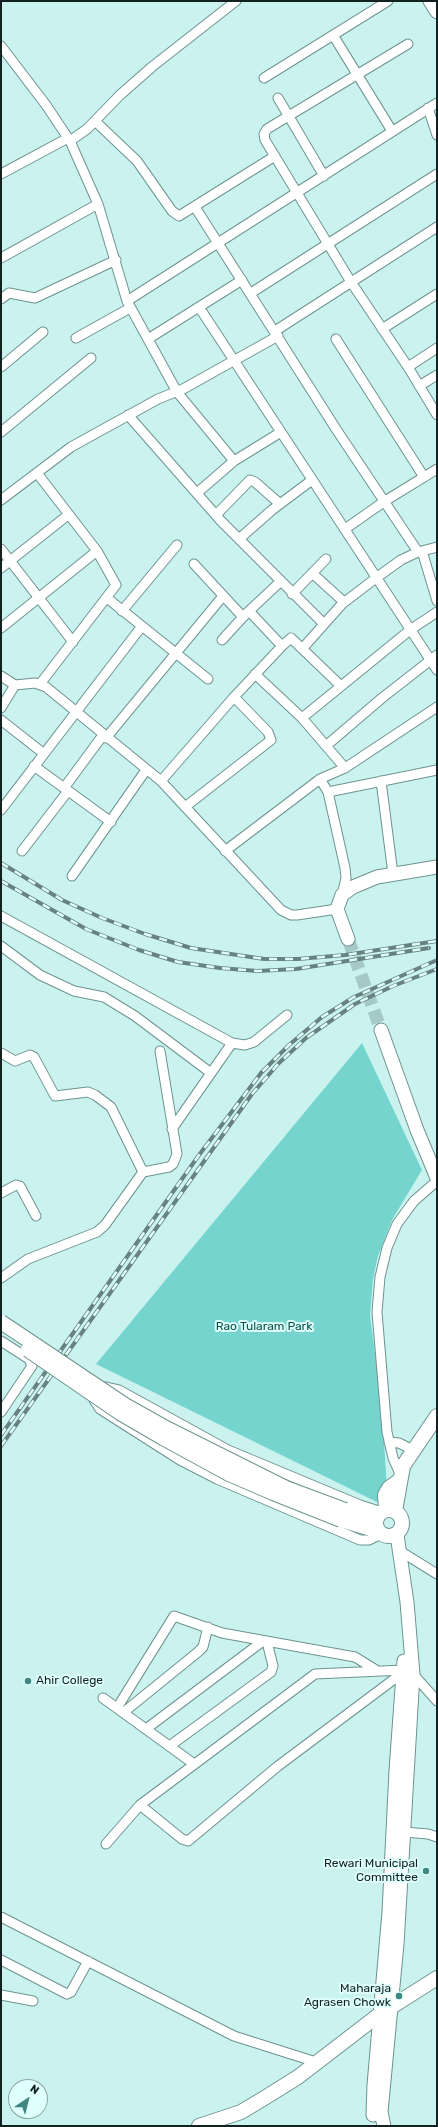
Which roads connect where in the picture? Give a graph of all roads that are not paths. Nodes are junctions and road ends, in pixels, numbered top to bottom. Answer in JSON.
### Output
{"nodes":[{"id":1,"x":236,"y":1,"type":"edge"},
{"id":2,"x":388,"y":1,"type":"edge"},
{"id":3,"x":430,"y":1,"type":"edge"},
{"id":4,"x":437,"y":12,"type":"edge"},
{"id":5,"x":333,"y":35,"type":"junction"},
{"id":6,"x":408,"y":44,"type":"dead end"},
{"id":7,"x":1,"y":46,"type":"edge"},
{"id":8,"x":358,"y":75,"type":"junction"},
{"id":9,"x":264,"y":78,"type":"dead end"},
{"id":10,"x":278,"y":98,"type":"dead end"},
{"id":11,"x":437,"y":103,"type":"edge"},
{"id":12,"x":428,"y":108,"type":"junction"},
{"id":13,"x":290,"y":116,"type":"junction"},
{"id":14,"x":95,"y":121,"type":"junction"},
{"id":15,"x":392,"y":131,"type":"junction"},
{"id":16,"x":437,"y":135,"type":"edge"},
{"id":17,"x":69,"y":140,"type":"junction"},
{"id":18,"x":275,"y":156,"type":"junction"},
{"id":19,"x":1,"y":174,"type":"edge"},
{"id":20,"x":437,"y":174,"type":"edge"},
{"id":21,"x":324,"y":176,"type":"junction"},
{"id":22,"x":297,"y":193,"type":"junction"},
{"id":23,"x":98,"y":204,"type":"junction"},
{"id":24,"x":195,"y":207,"type":"junction"},
{"id":25,"x":437,"y":227,"type":"edge"},
{"id":26,"x":219,"y":244,"type":"junction"},
{"id":27,"x":328,"y":244,"type":"junction"},
{"id":28,"x":1,"y":258,"type":"edge"},
{"id":29,"x":116,"y":260,"type":"junction"},
{"id":30,"x":242,"y":280,"type":"junction"},
{"id":31,"x":351,"y":282,"type":"junction"},
{"id":32,"x":251,"y":293,"type":"junction"},
{"id":33,"x":437,"y":294,"type":"edge"},
{"id":34,"x":1,"y":299,"type":"edge"},
{"id":35,"x":129,"y":304,"type":"junction"},
{"id":36,"x":199,"y":307,"type":"junction"},
{"id":37,"x":382,"y":329,"type":"junction"},
{"id":38,"x":43,"y":332,"type":"dead end"},
{"id":39,"x":277,"y":334,"type":"junction"},
{"id":40,"x":76,"y":338,"type":"dead end"},
{"id":41,"x":148,"y":339,"type":"junction"},
{"id":42,"x":336,"y":339,"type":"dead end"},
{"id":43,"x":437,"y":348,"type":"edge"},
{"id":44,"x":91,"y":358,"type":"dead end"},
{"id":45,"x":234,"y":360,"type":"junction"},
{"id":46,"x":1,"y":367,"type":"edge"},
{"id":47,"x":408,"y":367,"type":"junction"},
{"id":48,"x":437,"y":375,"type":"edge"},
{"id":49,"x":419,"y":386,"type":"junction"},
{"id":50,"x":177,"y":392,"type":"junction"},
{"id":51,"x":128,"y":415,"type":"junction"},
{"id":52,"x":437,"y":415,"type":"edge"},
{"id":53,"x":1,"y":432,"type":"edge"},
{"id":54,"x":282,"y":432,"type":"junction"},
{"id":55,"x":234,"y":461,"type":"junction"},
{"id":56,"x":437,"y":469,"type":"edge"},
{"id":57,"x":37,"y":472,"type":"junction"},
{"id":58,"x":424,"y":477,"type":"junction"},
{"id":59,"x":312,"y":480,"type":"junction"},
{"id":60,"x":197,"y":493,"type":"junction"},
{"id":61,"x":1,"y":500,"type":"edge"},
{"id":62,"x":385,"y":501,"type":"junction"},
{"id":63,"x":280,"y":504,"type":"junction"},
{"id":64,"x":68,"y":514,"type":"junction"},
{"id":65,"x":216,"y":515,"type":"junction"},
{"id":66,"x":345,"y":530,"type":"junction"},
{"id":67,"x":239,"y":539,"type":"junction"},
{"id":68,"x":177,"y":545,"type":"dead end"},
{"id":69,"x":437,"y":547,"type":"edge"},
{"id":70,"x":1,"y":549,"type":"edge"},
{"id":71,"x":97,"y":551,"type":"junction"},
{"id":72,"x":420,"y":552,"type":"junction"},
{"id":73,"x":326,"y":559,"type":"dead end"},
{"id":74,"x":10,"y":560,"type":"junction"},
{"id":75,"x":194,"y":564,"type":"dead end"},
{"id":76,"x":1,"y":568,"type":"edge"},
{"id":77,"x":312,"y":573,"type":"junction"},
{"id":78,"x":376,"y":578,"type":"junction"},
{"id":79,"x":280,"y":582,"type":"junction"},
{"id":80,"x":434,"y":582,"type":"edge"},
{"id":81,"x":292,"y":594,"type":"junction"},
{"id":82,"x":223,"y":596,"type":"junction"},
{"id":83,"x":39,"y":597,"type":"junction"},
{"id":84,"x":107,"y":598,"type":"junction"},
{"id":85,"x":437,"y":598,"type":"edge"},
{"id":86,"x":344,"y":602,"type":"junction"},
{"id":87,"x":122,"y":611,"type":"junction"},
{"id":88,"x":437,"y":612,"type":"edge"},
{"id":89,"x":246,"y":614,"type":"junction"},
{"id":90,"x":324,"y":624,"type":"junction"},
{"id":91,"x":142,"y":626,"type":"junction"},
{"id":92,"x":1,"y":628,"type":"edge"},
{"id":93,"x":410,"y":630,"type":"junction"},
{"id":94,"x":222,"y":640,"type":"dead end"},
{"id":95,"x":73,"y":642,"type":"junction"},
{"id":96,"x":282,"y":646,"type":"junction"},
{"id":97,"x":302,"y":649,"type":"junction"},
{"id":98,"x":176,"y":653,"type":"junction"},
{"id":99,"x":434,"y":657,"type":"edge"},
{"id":100,"x":437,"y":670,"type":"edge"},
{"id":101,"x":255,"y":674,"type":"junction"},
{"id":102,"x":1,"y":676,"type":"edge"},
{"id":103,"x":208,"y":679,"type":"dead end"},
{"id":104,"x":40,"y":684,"type":"junction"},
{"id":105,"x":14,"y":685,"type":"junction"},
{"id":106,"x":341,"y":686,"type":"junction"},
{"id":107,"x":234,"y":698,"type":"junction"},
{"id":108,"x":437,"y":707,"type":"edge"},
{"id":109,"x":1,"y":708,"type":"edge"},
{"id":110,"x":75,"y":713,"type":"junction"},
{"id":111,"x":302,"y":718,"type":"junction"},
{"id":112,"x":1,"y":720,"type":"edge"},
{"id":113,"x":105,"y":736,"type":"junction"},
{"id":114,"x":327,"y":745,"type":"junction"},
{"id":115,"x":43,"y":753,"type":"junction"},
{"id":116,"x":34,"y":766,"type":"junction"},
{"id":117,"x":345,"y":768,"type":"junction"},
{"id":118,"x":146,"y":770,"type":"junction"},
{"id":119,"x":437,"y":770,"type":"edge"},
{"id":120,"x":320,"y":779,"type":"junction"},
{"id":121,"x":161,"y":781,"type":"junction"},
{"id":122,"x":381,"y":781,"type":"junction"},
{"id":123,"x":66,"y":789,"type":"junction"},
{"id":124,"x":328,"y":792,"type":"junction"},
{"id":125,"x":185,"y":807,"type":"junction"},
{"id":126,"x":1,"y":810,"type":"edge"},
{"id":127,"x":111,"y":822,"type":"junction"},
{"id":128,"x":225,"y":851,"type":"junction"},
{"id":129,"x":22,"y":852,"type":"dead end"},
{"id":130,"x":437,"y":867,"type":"edge"},
{"id":131,"x":392,"y":874,"type":"junction"},
{"id":132,"x":72,"y":876,"type":"dead end"},
{"id":133,"x":342,"y":895,"type":"junction"},
{"id":134,"x":337,"y":909,"type":"junction"},
{"id":135,"x":1,"y":916,"type":"edge"},
{"id":136,"x":348,"y":939,"type":"tunnel mouth"},
{"id":137,"x":1,"y":946,"type":"edge"},
{"id":138,"x":287,"y":1015,"type":"dead end"},
{"id":139,"x":381,"y":1030,"type":"tunnel mouth"},
{"id":140,"x":232,"y":1043,"type":"junction"},
{"id":141,"x":160,"y":1051,"type":"dead end"},
{"id":142,"x":1,"y":1053,"type":"edge"},
{"id":143,"x":211,"y":1073,"type":"junction"},
{"id":144,"x":172,"y":1129,"type":"junction"},
{"id":145,"x":143,"y":1172,"type":"junction"},
{"id":146,"x":437,"y":1178,"type":"edge"},
{"id":147,"x":437,"y":1181,"type":"edge"},
{"id":148,"x":1,"y":1193,"type":"edge"},
{"id":149,"x":36,"y":1216,"type":"dead end"},
{"id":150,"x":3,"y":1274,"type":"edge"},
{"id":151,"x":1,"y":1322,"type":"edge"},
{"id":152,"x":1,"y":1332,"type":"edge"},
{"id":153,"x":1,"y":1341,"type":"edge"},
{"id":154,"x":3,"y":1406,"type":"edge"},
{"id":155,"x":437,"y":1416,"type":"edge"},
{"id":156,"x":389,"y":1442,"type":"junction"},
{"id":157,"x":413,"y":1450,"type":"junction"},
{"id":158,"x":400,"y":1478,"type":"junction"},
{"id":159,"x":385,"y":1512,"type":"junction"},
{"id":160,"x":343,"y":1515,"type":"junction"},
{"id":161,"x":387,"y":1534,"type":"junction"},
{"id":162,"x":400,"y":1551,"type":"junction"},
{"id":163,"x":437,"y":1574,"type":"edge"},
{"id":164,"x":208,"y":1627,"type":"junction"},
{"id":165,"x":265,"y":1641,"type":"junction"},
{"id":166,"x":376,"y":1670,"type":"junction"},
{"id":167,"x":409,"y":1675,"type":"junction"},
{"id":168,"x":103,"y":1698,"type":"dead end"},
{"id":169,"x":437,"y":1701,"type":"edge"},
{"id":170,"x":120,"y":1710,"type":"junction"},
{"id":171,"x":146,"y":1729,"type":"junction"},
{"id":172,"x":171,"y":1745,"type":"junction"},
{"id":173,"x":194,"y":1764,"type":"junction"},
{"id":174,"x":140,"y":1805,"type":"junction"},
{"id":175,"x":404,"y":1832,"type":"junction"},
{"id":176,"x":437,"y":1837,"type":"edge"},
{"id":177,"x":106,"y":1844,"type":"dead end"},
{"id":178,"x":1,"y":1917,"type":"edge"},
{"id":179,"x":1,"y":1960,"type":"edge"},
{"id":180,"x":88,"y":1961,"type":"junction"},
{"id":181,"x":437,"y":1978,"type":"edge"},
{"id":182,"x":1,"y":1995,"type":"edge"},
{"id":183,"x":33,"y":2001,"type":"dead end"},
{"id":184,"x":386,"y":2010,"type":"junction"},
{"id":185,"x":316,"y":2062,"type":"junction"},
{"id":186,"x":199,"y":2126,"type":"edge"},
{"id":187,"x":376,"y":2126,"type":"edge"},
{"id":188,"x":384,"y":2126,"type":"edge"}],
"edges":[{"from":1,"to":14,"type":"street"},
{"from":2,"to":5,"type":"street"},
{"from":3,"to":4,"type":"main road"},
{"from":5,"to":8,"type":"street"},
{"from":5,"to":9,"type":"street"},
{"from":6,"to":8,"type":"street"},
{"from":7,"to":17,"type":"street"},
{"from":8,"to":13,"type":"street"},
{"from":8,"to":15,"type":"street"},
{"from":10,"to":13,"type":"street"},
{"from":11,"to":12,"type":"street"},
{"from":12,"to":15,"type":"street"},
{"from":12,"to":16,"type":"street"},
{"from":13,"to":18,"type":"street"},
{"from":13,"to":21,"type":"street"},
{"from":14,"to":17,"type":"street"},
{"from":14,"to":24,"type":"street"},
{"from":15,"to":21,"type":"street"},
{"from":17,"to":19,"type":"street"},
{"from":17,"to":23,"type":"street"},
{"from":18,"to":22,"type":"street"},
{"from":18,"to":24,"type":"street"},
{"from":20,"to":27,"type":"street"},
{"from":21,"to":22,"type":"street"},
{"from":22,"to":26,"type":"street"},
{"from":22,"to":27,"type":"street"},
{"from":23,"to":28,"type":"street"},
{"from":23,"to":29,"type":"street"},
{"from":24,"to":26,"type":"street"},
{"from":25,"to":31,"type":"street"},
{"from":26,"to":30,"type":"street"},
{"from":26,"to":35,"type":"street"},
{"from":27,"to":31,"type":"street"},
{"from":27,"to":32,"type":"street"},
{"from":29,"to":34,"type":"street"},
{"from":29,"to":35,"type":"street"},
{"from":30,"to":32,"type":"street"},
{"from":30,"to":36,"type":"street"},
{"from":31,"to":37,"type":"street"},
{"from":31,"to":39,"type":"street"},
{"from":32,"to":39,"type":"street"},
{"from":33,"to":37,"type":"street"},
{"from":35,"to":40,"type":"street"},
{"from":35,"to":41,"type":"street"},
{"from":36,"to":41,"type":"street"},
{"from":36,"to":45,"type":"street"},
{"from":37,"to":47,"type":"street"},
{"from":38,"to":46,"type":"street"},
{"from":39,"to":45,"type":"street"},
{"from":39,"to":62,"type":"street"},
{"from":41,"to":50,"type":"street"},
{"from":42,"to":58,"type":"street"},
{"from":43,"to":47,"type":"street"},
{"from":44,"to":53,"type":"street"},
{"from":45,"to":50,"type":"street"},
{"from":45,"to":54,"type":"street"},
{"from":47,"to":49,"type":"street"},
{"from":48,"to":49,"type":"street"},
{"from":49,"to":52,"type":"street"},
{"from":50,"to":51,"type":"street"},
{"from":50,"to":55,"type":"street"},
{"from":51,"to":57,"type":"street"},
{"from":51,"to":60,"type":"street"},
{"from":54,"to":55,"type":"street"},
{"from":54,"to":59,"type":"street"},
{"from":55,"to":60,"type":"street"},
{"from":56,"to":58,"type":"street"},
{"from":57,"to":61,"type":"street"},
{"from":57,"to":64,"type":"street"},
{"from":58,"to":62,"type":"street"},
{"from":59,"to":63,"type":"street"},
{"from":59,"to":66,"type":"street"},
{"from":60,"to":65,"type":"street"},
{"from":62,"to":66,"type":"street"},
{"from":62,"to":72,"type":"street"},
{"from":63,"to":65,"type":"street"},
{"from":63,"to":67,"type":"street"},
{"from":64,"to":71,"type":"street"},
{"from":64,"to":74,"type":"street"},
{"from":65,"to":67,"type":"street"},
{"from":66,"to":78,"type":"street"},
{"from":67,"to":79,"type":"street"},
{"from":68,"to":87,"type":"street"},
{"from":69,"to":72,"type":"street"},
{"from":70,"to":74,"type":"street"},
{"from":71,"to":83,"type":"street"},
{"from":71,"to":84,"type":"street"},
{"from":72,"to":78,"type":"street"},
{"from":72,"to":80,"type":"street"},
{"from":73,"to":77,"type":"street"},
{"from":74,"to":76,"type":"street"},
{"from":74,"to":83,"type":"street"},
{"from":75,"to":82,"type":"street"},
{"from":77,"to":81,"type":"street"},
{"from":77,"to":86,"type":"street"},
{"from":78,"to":86,"type":"street"},
{"from":78,"to":93,"type":"street"},
{"from":79,"to":81,"type":"street"},
{"from":79,"to":89,"type":"street"},
{"from":80,"to":85,"type":"street"},
{"from":81,"to":90,"type":"street"},
{"from":82,"to":89,"type":"street"},
{"from":82,"to":98,"type":"street"},
{"from":83,"to":92,"type":"street"},
{"from":83,"to":95,"type":"street"},
{"from":84,"to":87,"type":"street"},
{"from":84,"to":95,"type":"street"},
{"from":86,"to":90,"type":"street"},
{"from":87,"to":91,"type":"street"},
{"from":88,"to":93,"type":"street"},
{"from":89,"to":94,"type":"street"},
{"from":89,"to":96,"type":"street"},
{"from":90,"to":97,"type":"street"},
{"from":91,"to":98,"type":"street"},
{"from":91,"to":110,"type":"street"},
{"from":93,"to":99,"type":"street"},
{"from":93,"to":106,"type":"street"},
{"from":95,"to":104,"type":"street"},
{"from":96,"to":97,"type":"street"},
{"from":96,"to":101,"type":"street"},
{"from":97,"to":106,"type":"street"},
{"from":98,"to":103,"type":"street"},
{"from":98,"to":113,"type":"street"},
{"from":99,"to":100,"type":"street"},
{"from":99,"to":114,"type":"street"},
{"from":101,"to":107,"type":"street"},
{"from":101,"to":111,"type":"street"},
{"from":102,"to":105,"type":"street"},
{"from":104,"to":105,"type":"street"},
{"from":104,"to":110,"type":"street"},
{"from":105,"to":109,"type":"street"},
{"from":106,"to":111,"type":"street"},
{"from":107,"to":121,"type":"street"},
{"from":107,"to":125,"type":"street"},
{"from":108,"to":117,"type":"street"},
{"from":110,"to":113,"type":"street"},
{"from":110,"to":115,"type":"street"},
{"from":111,"to":114,"type":"street"},
{"from":112,"to":115,"type":"street"},
{"from":113,"to":118,"type":"street"},
{"from":113,"to":123,"type":"street"},
{"from":114,"to":117,"type":"street"},
{"from":115,"to":116,"type":"street"},
{"from":116,"to":123,"type":"street"},
{"from":116,"to":126,"type":"street"},
{"from":117,"to":120,"type":"street"},
{"from":118,"to":121,"type":"street"},
{"from":118,"to":127,"type":"street"},
{"from":119,"to":122,"type":"street"},
{"from":120,"to":124,"type":"street"},
{"from":120,"to":128,"type":"street"},
{"from":121,"to":125,"type":"street"},
{"from":122,"to":124,"type":"street"},
{"from":122,"to":131,"type":"street"},
{"from":123,"to":127,"type":"street"},
{"from":123,"to":129,"type":"street"},
{"from":124,"to":133,"type":"street"},
{"from":125,"to":128,"type":"street"},
{"from":127,"to":132,"type":"street"},
{"from":128,"to":134,"type":"street"},
{"from":130,"to":131,"type":"main road"},
{"from":131,"to":133,"type":"main road"},
{"from":133,"to":134,"type":"main road"},
{"from":134,"to":136,"type":"main road"},
{"from":135,"to":140,"type":"street"},
{"from":137,"to":143,"type":"street"},
{"from":138,"to":140,"type":"street"},
{"from":139,"to":146,"type":"main road"},
{"from":140,"to":143,"type":"street"},
{"from":141,"to":144,"type":"street"},
{"from":142,"to":145,"type":"street"},
{"from":143,"to":144,"type":"street"},
{"from":144,"to":145,"type":"street"},
{"from":145,"to":150,"type":"street"},
{"from":147,"to":156,"type":"street"},
{"from":148,"to":149,"type":"street"},
{"from":151,"to":160,"type":"main road","bridge":true},
{"from":152,"to":160,"type":"main road","bridge":true},
{"from":153,"to":154,"type":"street"},
{"from":155,"to":157,"type":"main road"},
{"from":156,"to":157,"type":"street"},
{"from":156,"to":158,"type":"street"},
{"from":157,"to":158,"type":"main road"},
{"from":158,"to":159,"type":"main road"},
{"from":159,"to":160,"type":"main road"},
{"from":159,"to":161,"type":"main road"},
{"from":159,"to":161,"type":"main road"},
{"from":159,"to":161,"type":"street"},
{"from":160,"to":161,"type":"main road"},
{"from":161,"to":162,"type":"main road"},
{"from":161,"to":167,"type":"main road"},
{"from":162,"to":163,"type":"street"},
{"from":162,"to":167,"type":"main road"},
{"from":164,"to":165,"type":"street"},
{"from":164,"to":170,"type":"street"},
{"from":164,"to":170,"type":"street"},
{"from":165,"to":166,"type":"street"},
{"from":165,"to":171,"type":"street"},
{"from":165,"to":172,"type":"street"},
{"from":166,"to":167,"type":"street"},
{"from":166,"to":173,"type":"street"},
{"from":167,"to":169,"type":"street"},
{"from":167,"to":174,"type":"street"},
{"from":167,"to":175,"type":"main road"},
{"from":167,"to":184,"type":"main road"},
{"from":168,"to":170,"type":"street"},
{"from":170,"to":171,"type":"street"},
{"from":171,"to":172,"type":"street"},
{"from":172,"to":173,"type":"street"},
{"from":173,"to":174,"type":"street"},
{"from":174,"to":177,"type":"street"},
{"from":175,"to":176,"type":"street"},
{"from":175,"to":184,"type":"main road"},
{"from":178,"to":180,"type":"street"},
{"from":179,"to":180,"type":"street"},
{"from":180,"to":185,"type":"street"},
{"from":181,"to":184,"type":"main road"},
{"from":182,"to":183,"type":"street"},
{"from":184,"to":185,"type":"main road"},
{"from":184,"to":187,"type":"main road"},
{"from":184,"to":188,"type":"main road"},
{"from":185,"to":186,"type":"main road"}]}
